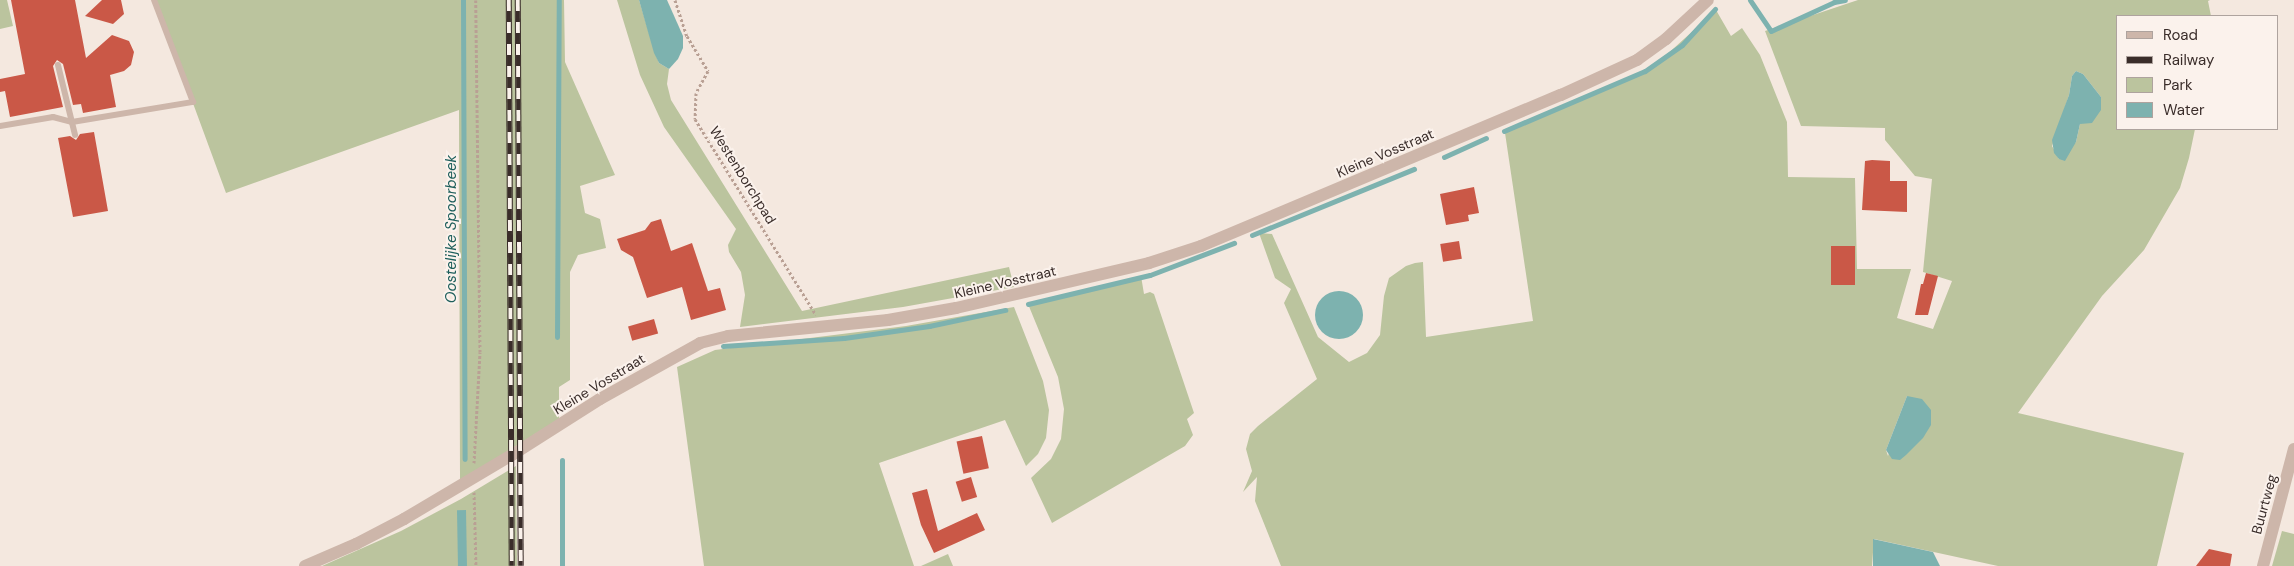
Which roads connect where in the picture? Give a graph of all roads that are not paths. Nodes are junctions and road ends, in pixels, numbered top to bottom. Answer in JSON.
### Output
{"nodes":[{"id":1,"x":154,"y":0,"type":"edge"},
{"id":2,"x":1708,"y":0,"type":"edge"},
{"id":3,"x":58,"y":65,"type":"dead end"},
{"id":4,"x":72,"y":122,"type":"junction"},
{"id":5,"x":0,"y":126,"type":"edge"},
{"id":6,"x":75,"y":135,"type":"dead end"},
{"id":7,"x":2294,"y":449,"type":"edge"},
{"id":8,"x":305,"y":566,"type":"edge"},
{"id":9,"x":2263,"y":566,"type":"edge"}],
"edges":[{"from":1,"to":4,"type":"lane"},
{"from":2,"to":8,"type":"street","name":"Kleine Vosstraat"},
{"from":3,"to":4,"type":"lane"},
{"from":4,"to":5,"type":"lane"},
{"from":4,"to":6,"type":"lane"},
{"from":7,"to":9,"type":"street","name":"Buurtweg"}]}
